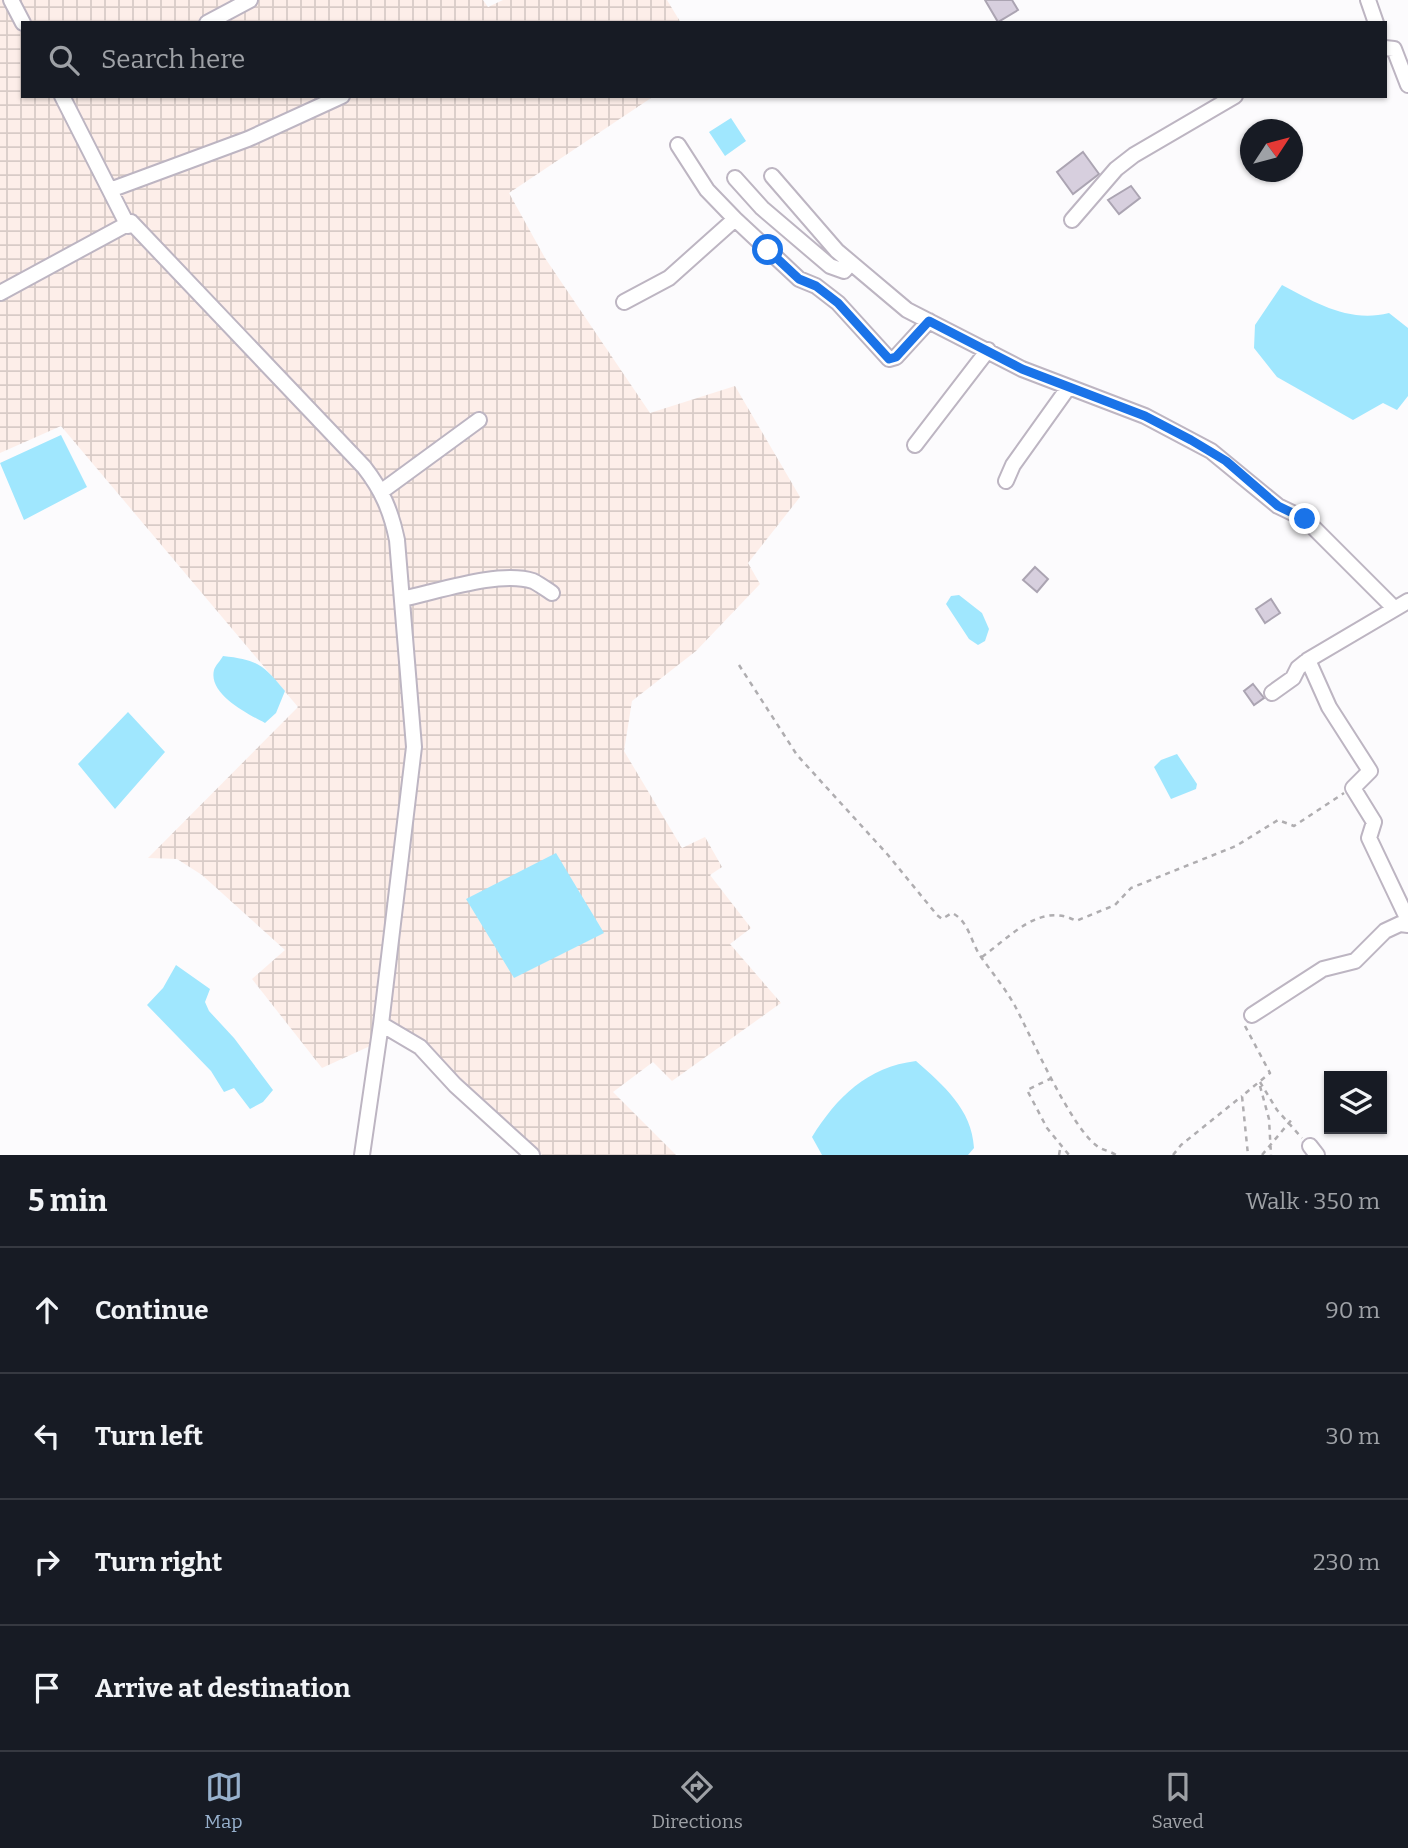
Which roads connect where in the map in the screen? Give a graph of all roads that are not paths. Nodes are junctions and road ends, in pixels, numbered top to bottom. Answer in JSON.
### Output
{"nodes":[{"id":1,"x":11,"y":0,"type":"edge"},
{"id":2,"x":250,"y":0,"type":"edge"},
{"id":3,"x":1368,"y":0,"type":"edge"},
{"id":4,"x":22,"y":21,"type":"edge"},
{"id":5,"x":211,"y":21,"type":"edge"},
{"id":6,"x":1376,"y":21,"type":"edge"},
{"id":7,"x":1387,"y":48,"type":"edge"},
{"id":8,"x":1408,"y":85,"type":"edge"},
{"id":9,"x":63,"y":98,"type":"edge"},
{"id":10,"x":337,"y":98,"type":"edge"},
{"id":11,"x":1232,"y":98,"type":"edge"},
{"id":12,"x":678,"y":145,"type":"dead end"},
{"id":13,"x":772,"y":176,"type":"dead end"},
{"id":14,"x":735,"y":178,"type":"dead end"},
{"id":15,"x":110,"y":190,"type":"junction"},
{"id":16,"x":734,"y":219,"type":"junction"},
{"id":17,"x":1072,"y":220,"type":"dead end"},
{"id":18,"x":131,"y":222,"type":"junction"},
{"id":19,"x":850,"y":264,"type":"junction"},
{"id":20,"x":0,"y":293,"type":"edge"},
{"id":21,"x":624,"y":302,"type":"dead end"},
{"id":22,"x":929,"y":321,"type":"junction"},
{"id":23,"x":988,"y":350,"type":"junction"},
{"id":24,"x":1068,"y":388,"type":"junction"},
{"id":25,"x":479,"y":420,"type":"dead end"},
{"id":26,"x":915,"y":445,"type":"dead end"},
{"id":27,"x":1006,"y":481,"type":"dead end"},
{"id":28,"x":382,"y":491,"type":"junction"},
{"id":29,"x":552,"y":593,"type":"dead end"},
{"id":30,"x":402,"y":599,"type":"junction"},
{"id":31,"x":1408,"y":601,"type":"edge"},
{"id":32,"x":1394,"y":608,"type":"junction"},
{"id":33,"x":1308,"y":660,"type":"junction"},
{"id":34,"x":1272,"y":693,"type":"dead end"},
{"id":35,"x":1403,"y":890,"type":"edge"},
{"id":36,"x":1408,"y":923,"type":"edge"},
{"id":37,"x":1252,"y":1016,"type":"road end"},
{"id":38,"x":381,"y":1024,"type":"junction"},
{"id":39,"x":362,"y":1155,"type":"edge"},
{"id":40,"x":532,"y":1155,"type":"edge"}],
"edges":[{"from":1,"to":4,"type":"street"},
{"from":2,"to":5,"type":"street"},
{"from":3,"to":6,"type":"street"},
{"from":7,"to":8,"type":"street"},
{"from":9,"to":15,"type":"street"},
{"from":10,"to":15,"type":"street"},
{"from":11,"to":17,"type":"street"},
{"from":12,"to":16,"type":"street"},
{"from":13,"to":19,"type":"street"},
{"from":14,"to":19,"type":"street"},
{"from":15,"to":18,"type":"street"},
{"from":16,"to":21,"type":"street"},
{"from":16,"to":22,"type":"street"},
{"from":18,"to":20,"type":"street"},
{"from":18,"to":28,"type":"street"},
{"from":19,"to":22,"type":"street"},
{"from":22,"to":23,"type":"street"},
{"from":23,"to":24,"type":"street"},
{"from":23,"to":26,"type":"street"},
{"from":24,"to":27,"type":"street"},
{"from":24,"to":32,"type":"street"},
{"from":25,"to":28,"type":"street"},
{"from":28,"to":30,"type":"street"},
{"from":29,"to":30,"type":"street"},
{"from":30,"to":38,"type":"street"},
{"from":31,"to":32,"type":"street"},
{"from":32,"to":33,"type":"street"},
{"from":33,"to":34,"type":"street"},
{"from":33,"to":35,"type":"street"},
{"from":35,"to":36,"type":"street"},
{"from":36,"to":37,"type":"street"},
{"from":38,"to":39,"type":"street"},
{"from":38,"to":40,"type":"street"}]}
